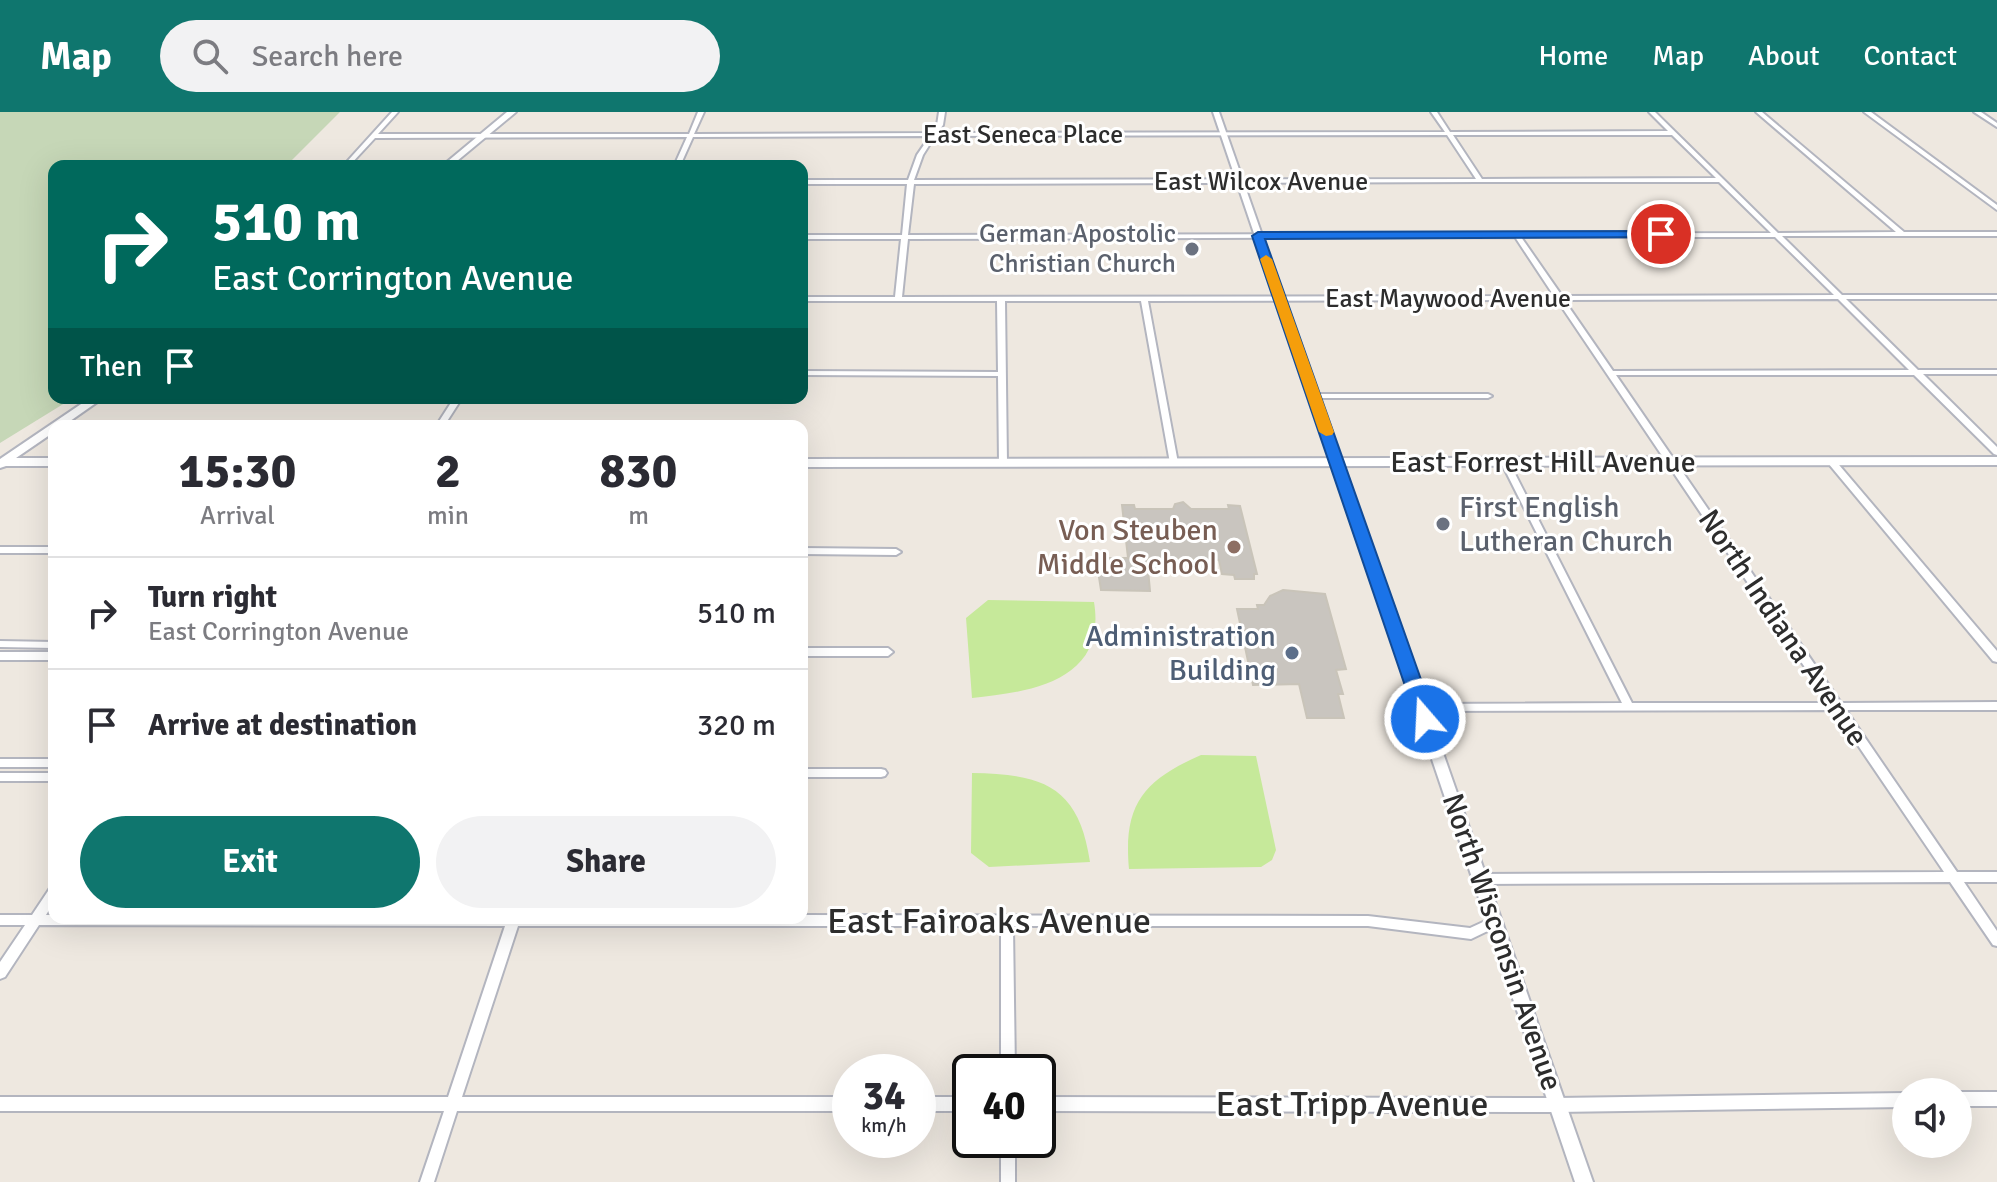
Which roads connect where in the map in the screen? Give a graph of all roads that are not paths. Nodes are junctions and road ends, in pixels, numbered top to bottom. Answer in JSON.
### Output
{"nodes":[{"id":1,"x":395,"y":112,"type":"edge"},
{"id":2,"x":512,"y":112,"type":"edge"},
{"id":3,"x":701,"y":112,"type":"edge"},
{"id":4,"x":942,"y":112,"type":"edge"},
{"id":5,"x":1216,"y":112,"type":"edge"},
{"id":6,"x":1434,"y":112,"type":"edge"},
{"id":7,"x":1652,"y":112,"type":"edge"},
{"id":8,"x":1759,"y":112,"type":"edge"},
{"id":9,"x":1867,"y":112,"type":"edge"},
{"id":10,"x":1977,"y":112,"type":"edge"},
{"id":11,"x":1997,"y":125,"type":"edge"},
{"id":12,"x":1673,"y":133,"type":"junction"},
{"id":13,"x":1449,"y":134,"type":"junction"},
{"id":14,"x":690,"y":135,"type":"junction"},
{"id":15,"x":932,"y":135,"type":"junction"},
{"id":16,"x":1224,"y":135,"type":"junction"},
{"id":17,"x":373,"y":136,"type":"junction"},
{"id":18,"x":484,"y":136,"type":"junction"},
{"id":19,"x":351,"y":160,"type":"edge"},
{"id":20,"x":454,"y":160,"type":"edge"},
{"id":21,"x":680,"y":160,"type":"edge"},
{"id":22,"x":1720,"y":180,"type":"junction"},
{"id":23,"x":1481,"y":181,"type":"junction"},
{"id":24,"x":808,"y":182,"type":"edge"},
{"id":25,"x":910,"y":182,"type":"junction"},
{"id":26,"x":1240,"y":182,"type":"junction"},
{"id":27,"x":1997,"y":208,"type":"edge"},
{"id":28,"x":1516,"y":234,"type":"junction"},
{"id":29,"x":1776,"y":234,"type":"junction"},
{"id":30,"x":1902,"y":234,"type":"junction"},
{"id":31,"x":1997,"y":234,"type":"edge"},
{"id":32,"x":1258,"y":236,"type":"junction"},
{"id":33,"x":808,"y":237,"type":"edge"},
{"id":34,"x":905,"y":237,"type":"junction"},
{"id":35,"x":1997,"y":297,"type":"edge"},
{"id":36,"x":1841,"y":298,"type":"junction"},
{"id":37,"x":808,"y":299,"type":"edge"},
{"id":38,"x":898,"y":299,"type":"junction"},
{"id":39,"x":1562,"y":299,"type":"junction"},
{"id":40,"x":1001,"y":300,"type":"junction"},
{"id":41,"x":1144,"y":300,"type":"junction"},
{"id":42,"x":1280,"y":300,"type":"junction"},
{"id":43,"x":1915,"y":372,"type":"junction"},
{"id":44,"x":1997,"y":372,"type":"edge"},
{"id":45,"x":808,"y":373,"type":"edge"},
{"id":46,"x":1611,"y":373,"type":"junction"},
{"id":47,"x":1002,"y":374,"type":"junction"},
{"id":48,"x":1314,"y":396,"type":"junction"},
{"id":49,"x":1488,"y":396,"type":"dead end"},
{"id":50,"x":88,"y":404,"type":"edge"},
{"id":51,"x":65,"y":420,"type":"edge"},
{"id":52,"x":48,"y":431,"type":"edge"},
{"id":53,"x":1997,"y":452,"type":"edge"},
{"id":54,"x":1670,"y":461,"type":"junction"},
{"id":55,"x":1831,"y":461,"type":"junction"},
{"id":56,"x":1997,"y":461,"type":"edge"},
{"id":57,"x":48,"y":462,"type":"edge"},
{"id":58,"x":1505,"y":462,"type":"junction"},
{"id":59,"x":1,"y":463,"type":"edge"},
{"id":60,"x":808,"y":463,"type":"edge"},
{"id":61,"x":1003,"y":463,"type":"junction"},
{"id":62,"x":1174,"y":463,"type":"junction"},
{"id":63,"x":1337,"y":463,"type":"junction"},
{"id":64,"x":0,"y":550,"type":"edge"},
{"id":65,"x":48,"y":550,"type":"edge"},
{"id":66,"x":808,"y":551,"type":"edge"},
{"id":67,"x":896,"y":552,"type":"dead end"},
{"id":68,"x":0,"y":644,"type":"edge"},
{"id":69,"x":48,"y":645,"type":"edge"},
{"id":70,"x":808,"y":652,"type":"edge"},
{"id":71,"x":888,"y":652,"type":"dead end"},
{"id":72,"x":0,"y":656,"type":"edge"},
{"id":73,"x":48,"y":656,"type":"edge"},
{"id":74,"x":1997,"y":658,"type":"edge"},
{"id":75,"x":1997,"y":706,"type":"edge"},
{"id":76,"x":1629,"y":707,"type":"junction"},
{"id":77,"x":1838,"y":707,"type":"junction"},
{"id":78,"x":1422,"y":708,"type":"junction"},
{"id":79,"x":0,"y":763,"type":"edge"},
{"id":80,"x":48,"y":763,"type":"edge"},
{"id":81,"x":808,"y":773,"type":"edge"},
{"id":82,"x":881,"y":773,"type":"dead end"},
{"id":83,"x":0,"y":777,"type":"edge"},
{"id":84,"x":48,"y":777,"type":"edge"},
{"id":85,"x":1997,"y":877,"type":"edge"},
{"id":86,"x":1954,"y":878,"type":"junction"},
{"id":87,"x":1479,"y":879,"type":"junction"},
{"id":88,"x":48,"y":901,"type":"edge"},
{"id":89,"x":0,"y":920,"type":"edge"},
{"id":90,"x":36,"y":920,"type":"junction"},
{"id":91,"x":48,"y":920,"type":"edge"},
{"id":92,"x":808,"y":920,"type":"edge"},
{"id":93,"x":1007,"y":920,"type":"junction"},
{"id":94,"x":1494,"y":922,"type":"junction"},
{"id":95,"x":512,"y":924,"type":"edge"},
{"id":96,"x":1997,"y":941,"type":"edge"},
{"id":97,"x":0,"y":973,"type":"edge"},
{"id":98,"x":1008,"y":1054,"type":"edge"},
{"id":99,"x":1972,"y":1099,"type":"edge"},
{"id":100,"x":1997,"y":1099,"type":"edge"},
{"id":101,"x":1892,"y":1100,"type":"edge"},
{"id":102,"x":0,"y":1104,"type":"edge"},
{"id":103,"x":832,"y":1104,"type":"edge"},
{"id":104,"x":1056,"y":1104,"type":"edge"},
{"id":105,"x":453,"y":1105,"type":"junction"},
{"id":106,"x":1557,"y":1105,"type":"junction"},
{"id":107,"x":1008,"y":1158,"type":"edge"},
{"id":108,"x":427,"y":1182,"type":"edge"},
{"id":109,"x":1008,"y":1182,"type":"edge"},
{"id":110,"x":1584,"y":1182,"type":"edge"}],
"edges":[{"from":1,"to":17,"type":"street"},
{"from":2,"to":18,"type":"main road"},
{"from":3,"to":14,"type":"street"},
{"from":4,"to":15,"type":"street"},
{"from":5,"to":16,"type":"street","name":"North Wisconsin Avenue"},
{"from":6,"to":13,"type":"street"},
{"from":7,"to":12,"type":"street"},
{"from":8,"to":30,"type":"street"},
{"from":9,"to":27,"type":"street"},
{"from":10,"to":11,"type":"street"},
{"from":12,"to":13,"type":"street","name":"East Seneca Place"},
{"from":12,"to":22,"type":"street"},
{"from":13,"to":16,"type":"street","name":"East Seneca Place"},
{"from":13,"to":23,"type":"street"},
{"from":14,"to":15,"type":"street","name":"East Seneca Place"},
{"from":14,"to":18,"type":"street","name":"East Seneca Place"},
{"from":14,"to":21,"type":"street"},
{"from":15,"to":16,"type":"street","name":"East Seneca Place"},
{"from":15,"to":25,"type":"street"},
{"from":16,"to":26,"type":"street","name":"North Wisconsin Avenue"},
{"from":17,"to":18,"type":"street","name":"East Seneca Place"},
{"from":17,"to":19,"type":"street"},
{"from":18,"to":20,"type":"main road"},
{"from":22,"to":23,"type":"street","name":"East Wilcox Avenue"},
{"from":22,"to":29,"type":"street"},
{"from":23,"to":26,"type":"street","name":"East Wilcox Avenue"},
{"from":24,"to":25,"type":"street","name":"East Wilcox Avenue"},
{"from":25,"to":26,"type":"street","name":"East Wilcox Avenue"},
{"from":25,"to":34,"type":"street"},
{"from":26,"to":32,"type":"street","name":"North Wisconsin Avenue"},
{"from":28,"to":29,"type":"street"},
{"from":28,"to":32,"type":"street"},
{"from":28,"to":39,"type":"street","name":"North Indiana Avenue"},
{"from":29,"to":30,"type":"street"},
{"from":29,"to":36,"type":"street"},
{"from":30,"to":31,"type":"street"},
{"from":32,"to":34,"type":"street"},
{"from":32,"to":42,"type":"street","name":"North Wisconsin Avenue"},
{"from":33,"to":34,"type":"street"},
{"from":34,"to":38,"type":"street"},
{"from":35,"to":36,"type":"street","name":"East Maywood Avenue"},
{"from":36,"to":39,"type":"street","name":"East Maywood Avenue"},
{"from":36,"to":43,"type":"street"},
{"from":37,"to":38,"type":"street","name":"East Maywood Avenue"},
{"from":38,"to":40,"type":"street","name":"East Maywood Avenue"},
{"from":39,"to":42,"type":"street","name":"East Maywood Avenue"},
{"from":39,"to":46,"type":"street","name":"North Indiana Avenue"},
{"from":40,"to":41,"type":"street","name":"East Maywood Avenue"},
{"from":40,"to":47,"type":"street"},
{"from":41,"to":42,"type":"street","name":"East Maywood Avenue"},
{"from":41,"to":62,"type":"street"},
{"from":42,"to":48,"type":"street","name":"North Wisconsin Avenue"},
{"from":43,"to":44,"type":"street"},
{"from":43,"to":46,"type":"street"},
{"from":43,"to":53,"type":"street"},
{"from":45,"to":47,"type":"street"},
{"from":46,"to":54,"type":"street","name":"North Indiana Avenue"},
{"from":47,"to":61,"type":"street"},
{"from":48,"to":49,"type":"street"},
{"from":48,"to":63,"type":"street","name":"North Wisconsin Avenue"},
{"from":50,"to":51,"type":"main road"},
{"from":52,"to":59,"type":"main road"},
{"from":54,"to":55,"type":"main road","name":"East Forrest Hill Avenue"},
{"from":54,"to":58,"type":"main road","name":"East Forrest Hill Avenue"},
{"from":54,"to":77,"type":"street","name":"North Indiana Avenue"},
{"from":55,"to":56,"type":"main road","name":"East Forrest Hill Avenue"},
{"from":55,"to":74,"type":"street"},
{"from":57,"to":59,"type":"main road"},
{"from":58,"to":63,"type":"main road","name":"East Forrest Hill Avenue"},
{"from":58,"to":76,"type":"street"},
{"from":60,"to":61,"type":"main road","name":"East Forrest Hill Avenue"},
{"from":61,"to":62,"type":"main road","name":"East Forrest Hill Avenue"},
{"from":62,"to":63,"type":"main road","name":"East Forrest Hill Avenue"},
{"from":63,"to":78,"type":"street","name":"North Wisconsin Avenue"},
{"from":64,"to":65,"type":"street"},
{"from":66,"to":67,"type":"street"},
{"from":68,"to":69,"type":"street"},
{"from":70,"to":71,"type":"street"},
{"from":72,"to":73,"type":"street"},
{"from":75,"to":77,"type":"street"},
{"from":76,"to":77,"type":"street"},
{"from":76,"to":78,"type":"street"},
{"from":77,"to":86,"type":"street","name":"North Indiana Avenue"},
{"from":78,"to":87,"type":"street","name":"North Wisconsin Avenue"},
{"from":79,"to":80,"type":"street"},
{"from":81,"to":82,"type":"street"},
{"from":83,"to":84,"type":"street"},
{"from":85,"to":86,"type":"street"},
{"from":86,"to":87,"type":"street"},
{"from":86,"to":96,"type":"street","name":"North Indiana Avenue"},
{"from":87,"to":94,"type":"street","name":"North Wisconsin Avenue"},
{"from":88,"to":90,"type":"street"},
{"from":89,"to":90,"type":"street","name":"East Fairoaks Avenue"},
{"from":90,"to":91,"type":"street","name":"East Fairoaks Avenue"},
{"from":90,"to":97,"type":"street"},
{"from":92,"to":93,"type":"street","name":"East Fairoaks Avenue"},
{"from":93,"to":94,"type":"street","name":"East Fairoaks Avenue"},
{"from":93,"to":98,"type":"street"},
{"from":94,"to":106,"type":"street","name":"North Wisconsin Avenue"},
{"from":95,"to":105,"type":"street"},
{"from":99,"to":100,"type":"street"},
{"from":101,"to":106,"type":"street","name":"East Tripp Avenue"},
{"from":102,"to":105,"type":"street"},
{"from":103,"to":105,"type":"street"},
{"from":104,"to":106,"type":"street","name":"East Tripp Avenue"},
{"from":105,"to":108,"type":"street"},
{"from":106,"to":110,"type":"street","name":"North Wisconsin Avenue"},
{"from":107,"to":109,"type":"street"}]}
